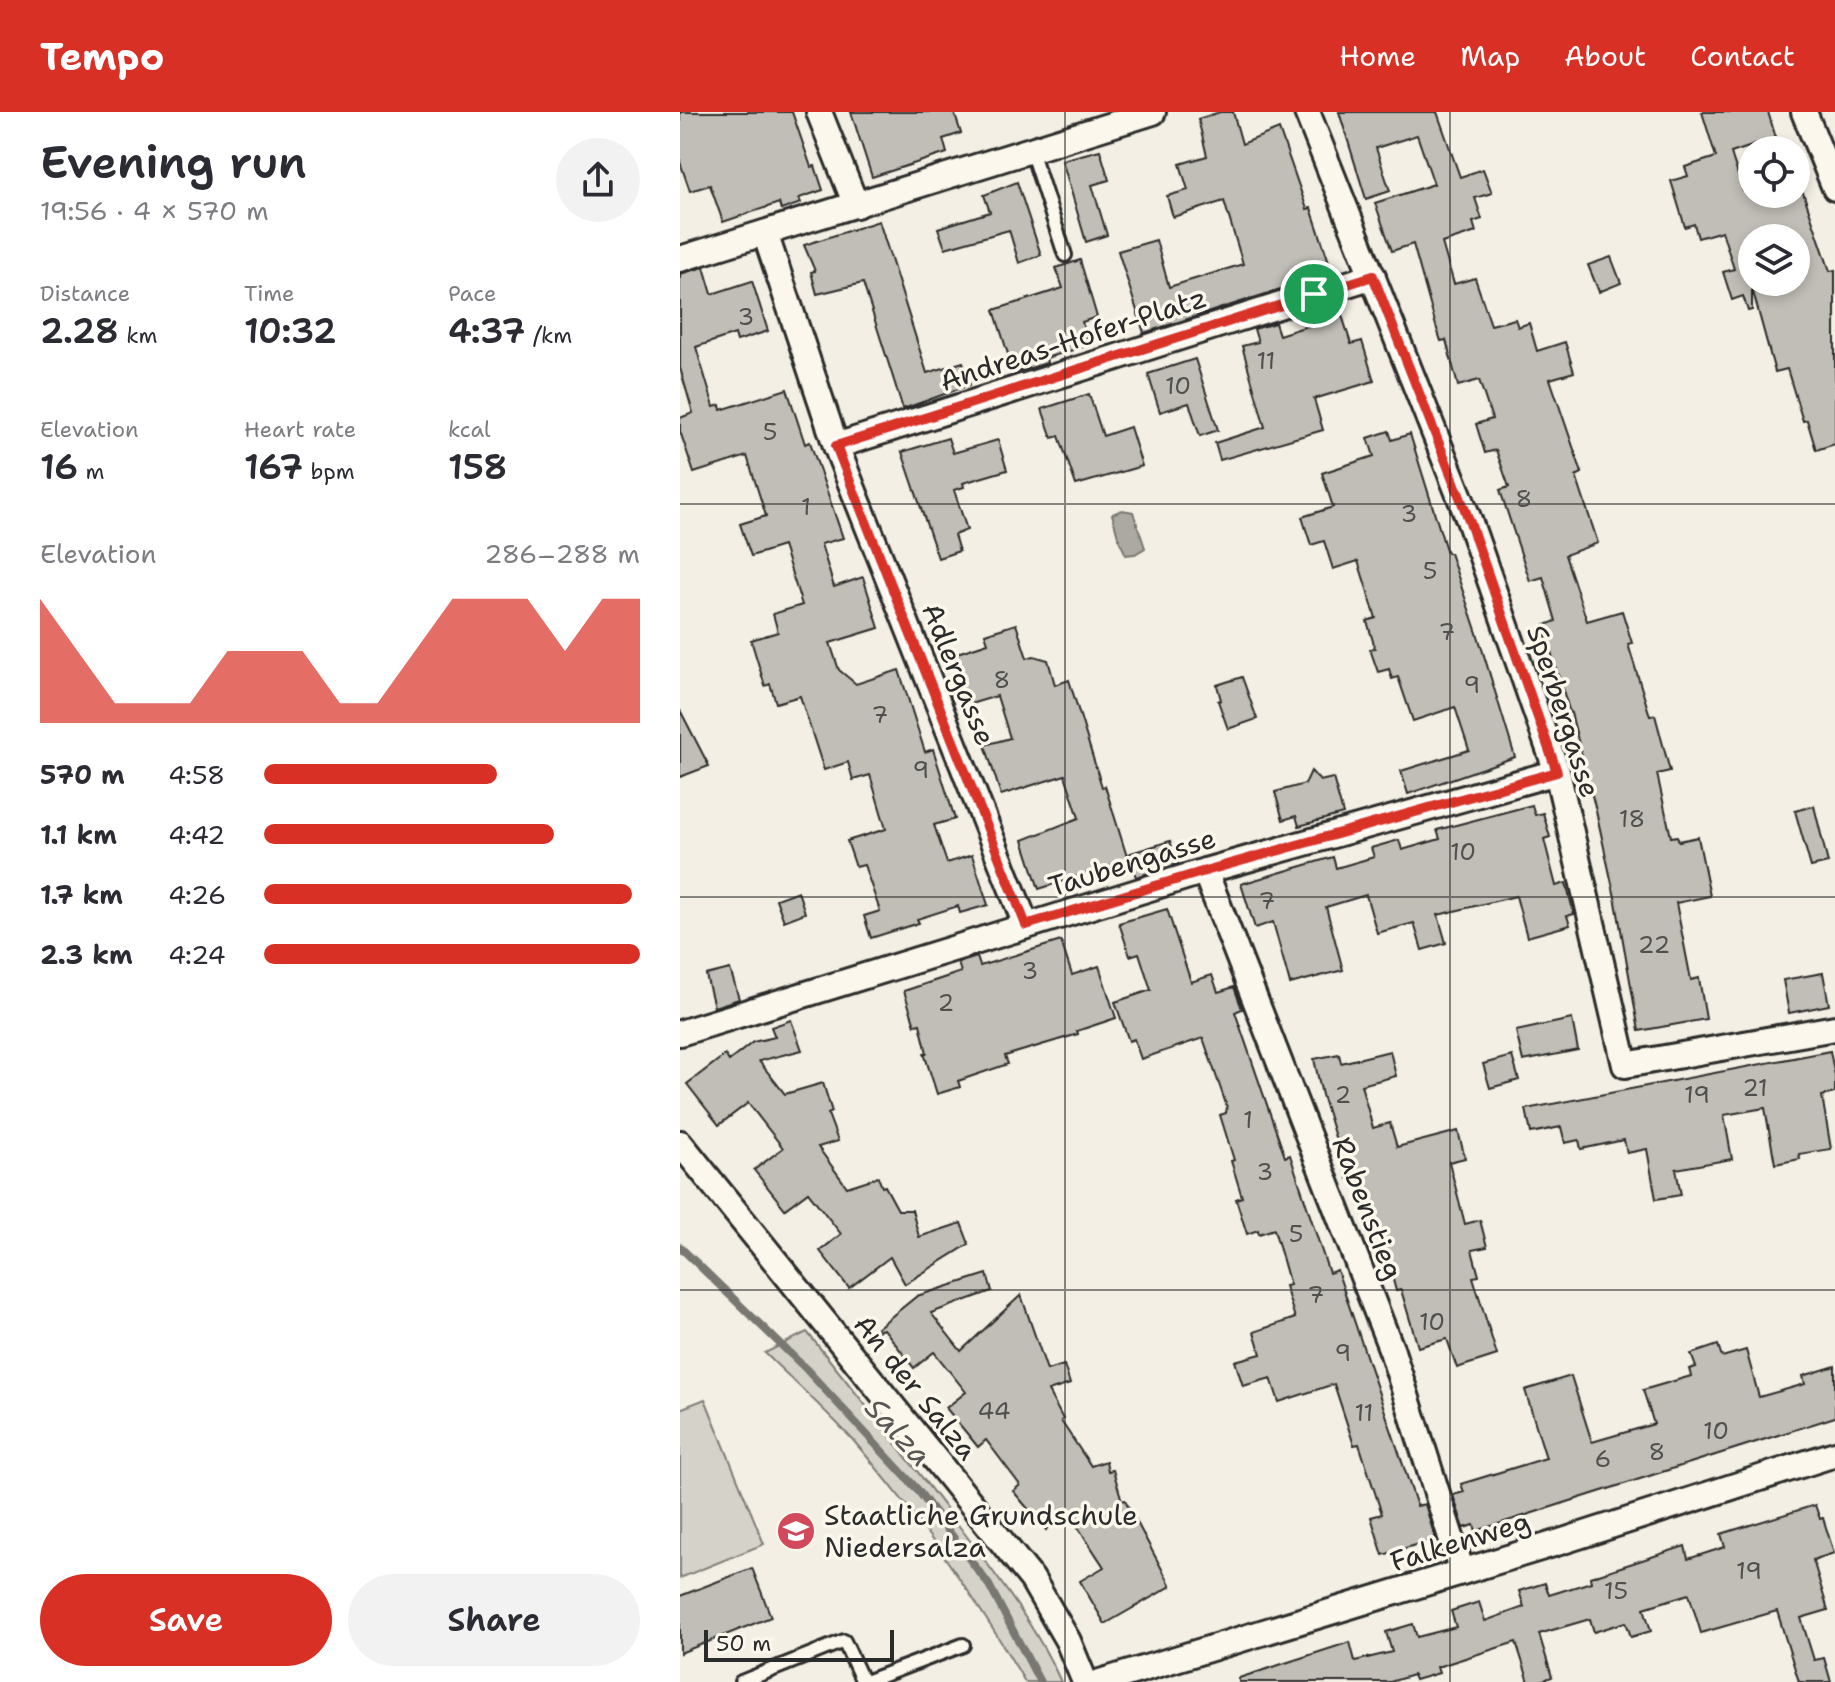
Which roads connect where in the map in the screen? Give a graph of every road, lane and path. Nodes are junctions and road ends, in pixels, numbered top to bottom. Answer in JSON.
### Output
{"nodes":[{"id":1,"x":819,"y":112,"type":"edge"},
{"id":2,"x":1153,"y":112,"type":"edge"},
{"id":3,"x":1307,"y":112,"type":"edge"},
{"id":4,"x":1804,"y":112,"type":"edge"},
{"id":5,"x":1031,"y":150,"type":"junction"},
{"id":6,"x":1835,"y":188,"type":"edge"},
{"id":7,"x":856,"y":205,"type":"junction"},
{"id":8,"x":765,"y":233,"type":"junction"},
{"id":9,"x":1065,"y":255,"type":"dead end"},
{"id":10,"x":680,"y":259,"type":"edge"},
{"id":11,"x":1373,"y":276,"type":"junction"},
{"id":12,"x":836,"y":446,"type":"junction"},
{"id":13,"x":1557,"y":772,"type":"junction"},
{"id":14,"x":1205,"y":871,"type":"junction"},
{"id":15,"x":1026,"y":925,"type":"junction"},
{"id":16,"x":1835,"y":1028,"type":"edge"},
{"id":17,"x":680,"y":1033,"type":"edge"},
{"id":18,"x":680,"y":1143,"type":"edge"},
{"id":19,"x":1835,"y":1454,"type":"edge"},
{"id":20,"x":1462,"y":1572,"type":"junction"},
{"id":21,"x":963,"y":1645,"type":"dead end"},
{"id":22,"x":741,"y":1682,"type":"edge"},
{"id":23,"x":864,"y":1682,"type":"edge"},
{"id":24,"x":1085,"y":1682,"type":"edge"},
{"id":25,"x":1100,"y":1682,"type":"edge"}],
"edges":[{"from":1,"to":7,"type":"street"},
{"from":2,"to":5,"type":"street"},
{"from":3,"to":11,"type":"street"},
{"from":4,"to":6,"type":"street"},
{"from":5,"to":7,"type":"street"},
{"from":5,"to":9,"type":"lane"},
{"from":7,"to":8,"type":"street"},
{"from":8,"to":10,"type":"street"},
{"from":8,"to":12,"type":"street"},
{"from":11,"to":12,"type":"street","name":"Andreas-Hofer-Platz"},
{"from":11,"to":13,"type":"street","name":"Sperbergasse"},
{"from":12,"to":15,"type":"street","name":"Adlergasse"},
{"from":13,"to":14,"type":"street","name":"Taubengasse"},
{"from":13,"to":16,"type":"street","name":"Sperbergasse"},
{"from":14,"to":15,"type":"street","name":"Taubengasse"},
{"from":14,"to":20,"type":"street","name":"Rabenstieg"},
{"from":15,"to":17,"type":"street","name":"Taubengasse"},
{"from":18,"to":24,"type":"street","name":"An der Salza"},
{"from":19,"to":20,"type":"street","name":"Falkenweg"},
{"from":20,"to":25,"type":"street","name":"Falkenweg"},
{"from":21,"to":23,"type":"lane"},
{"from":22,"to":23,"type":"lane"}]}
